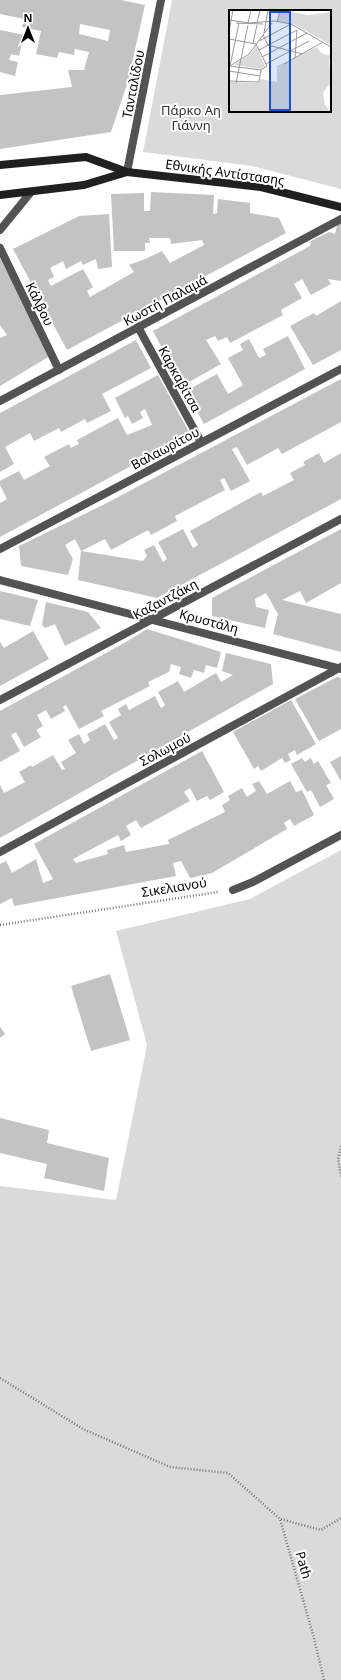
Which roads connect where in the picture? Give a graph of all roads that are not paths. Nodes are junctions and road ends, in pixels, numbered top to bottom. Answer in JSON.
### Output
{"nodes":[{"id":1,"x":162,"y":0,"type":"edge"},
{"id":2,"x":0,"y":165,"type":"edge"},
{"id":3,"x":128,"y":172,"type":"junction"},
{"id":4,"x":31,"y":192,"type":"junction"},
{"id":5,"x":0,"y":195,"type":"edge"},
{"id":6,"x":341,"y":207,"type":"edge"},
{"id":7,"x":341,"y":219,"type":"edge"},
{"id":8,"x":0,"y":230,"type":"edge"},
{"id":9,"x":0,"y":248,"type":"edge"},
{"id":10,"x":138,"y":327,"type":"junction"},
{"id":11,"x":341,"y":369,"type":"edge"},
{"id":12,"x":59,"y":370,"type":"junction"},
{"id":13,"x":0,"y":401,"type":"edge"},
{"id":14,"x":201,"y":442,"type":"junction"},
{"id":15,"x":341,"y":519,"type":"edge"},
{"id":16,"x":0,"y":549,"type":"edge"},
{"id":17,"x":0,"y":580,"type":"edge"},
{"id":18,"x":154,"y":619,"type":"junction"},
{"id":19,"x":340,"y":668,"type":"edge"},
{"id":20,"x":0,"y":700,"type":"edge"},
{"id":21,"x":341,"y":836,"type":"edge"},
{"id":22,"x":0,"y":852,"type":"edge"},
{"id":23,"x":233,"y":890,"type":"road end"}],
"edges":[{"from":1,"to":3,"type":"street","name":"Τανταλίδου"},
{"from":2,"to":3,"type":"main road","name":"Εθνικής Αντίστασης"},
{"from":3,"to":4,"type":"main road","name":"Εθνικής Αντίστασης"},
{"from":3,"to":6,"type":"main road","name":"Εθνικής Αντίστασης"},
{"from":4,"to":5,"type":"main road","name":"Εθνικής Αντίστασης"},
{"from":4,"to":8,"type":"street"},
{"from":7,"to":10,"type":"street","name":"Κωστή Παλαμά"},
{"from":9,"to":12,"type":"street","name":"Κάλβου"},
{"from":10,"to":12,"type":"street","name":"Κωστή Παλαμά"},
{"from":10,"to":14,"type":"street","name":"Καρκαβίτσα"},
{"from":11,"to":14,"type":"street","name":"Βαλαωρίτου"},
{"from":12,"to":13,"type":"street","name":"Κωστή Παλαμά"},
{"from":14,"to":16,"type":"street","name":"Βαλαωρίτου"},
{"from":15,"to":18,"type":"street","name":"Καζαντζάκη"},
{"from":17,"to":18,"type":"street","name":"Κρυστάλη"},
{"from":18,"to":19,"type":"street","name":"Κρυστάλη"},
{"from":18,"to":20,"type":"street","name":"Καζαντζάκη"},
{"from":19,"to":22,"type":"street","name":"Σολωμού"},
{"from":21,"to":23,"type":"street"}]}
